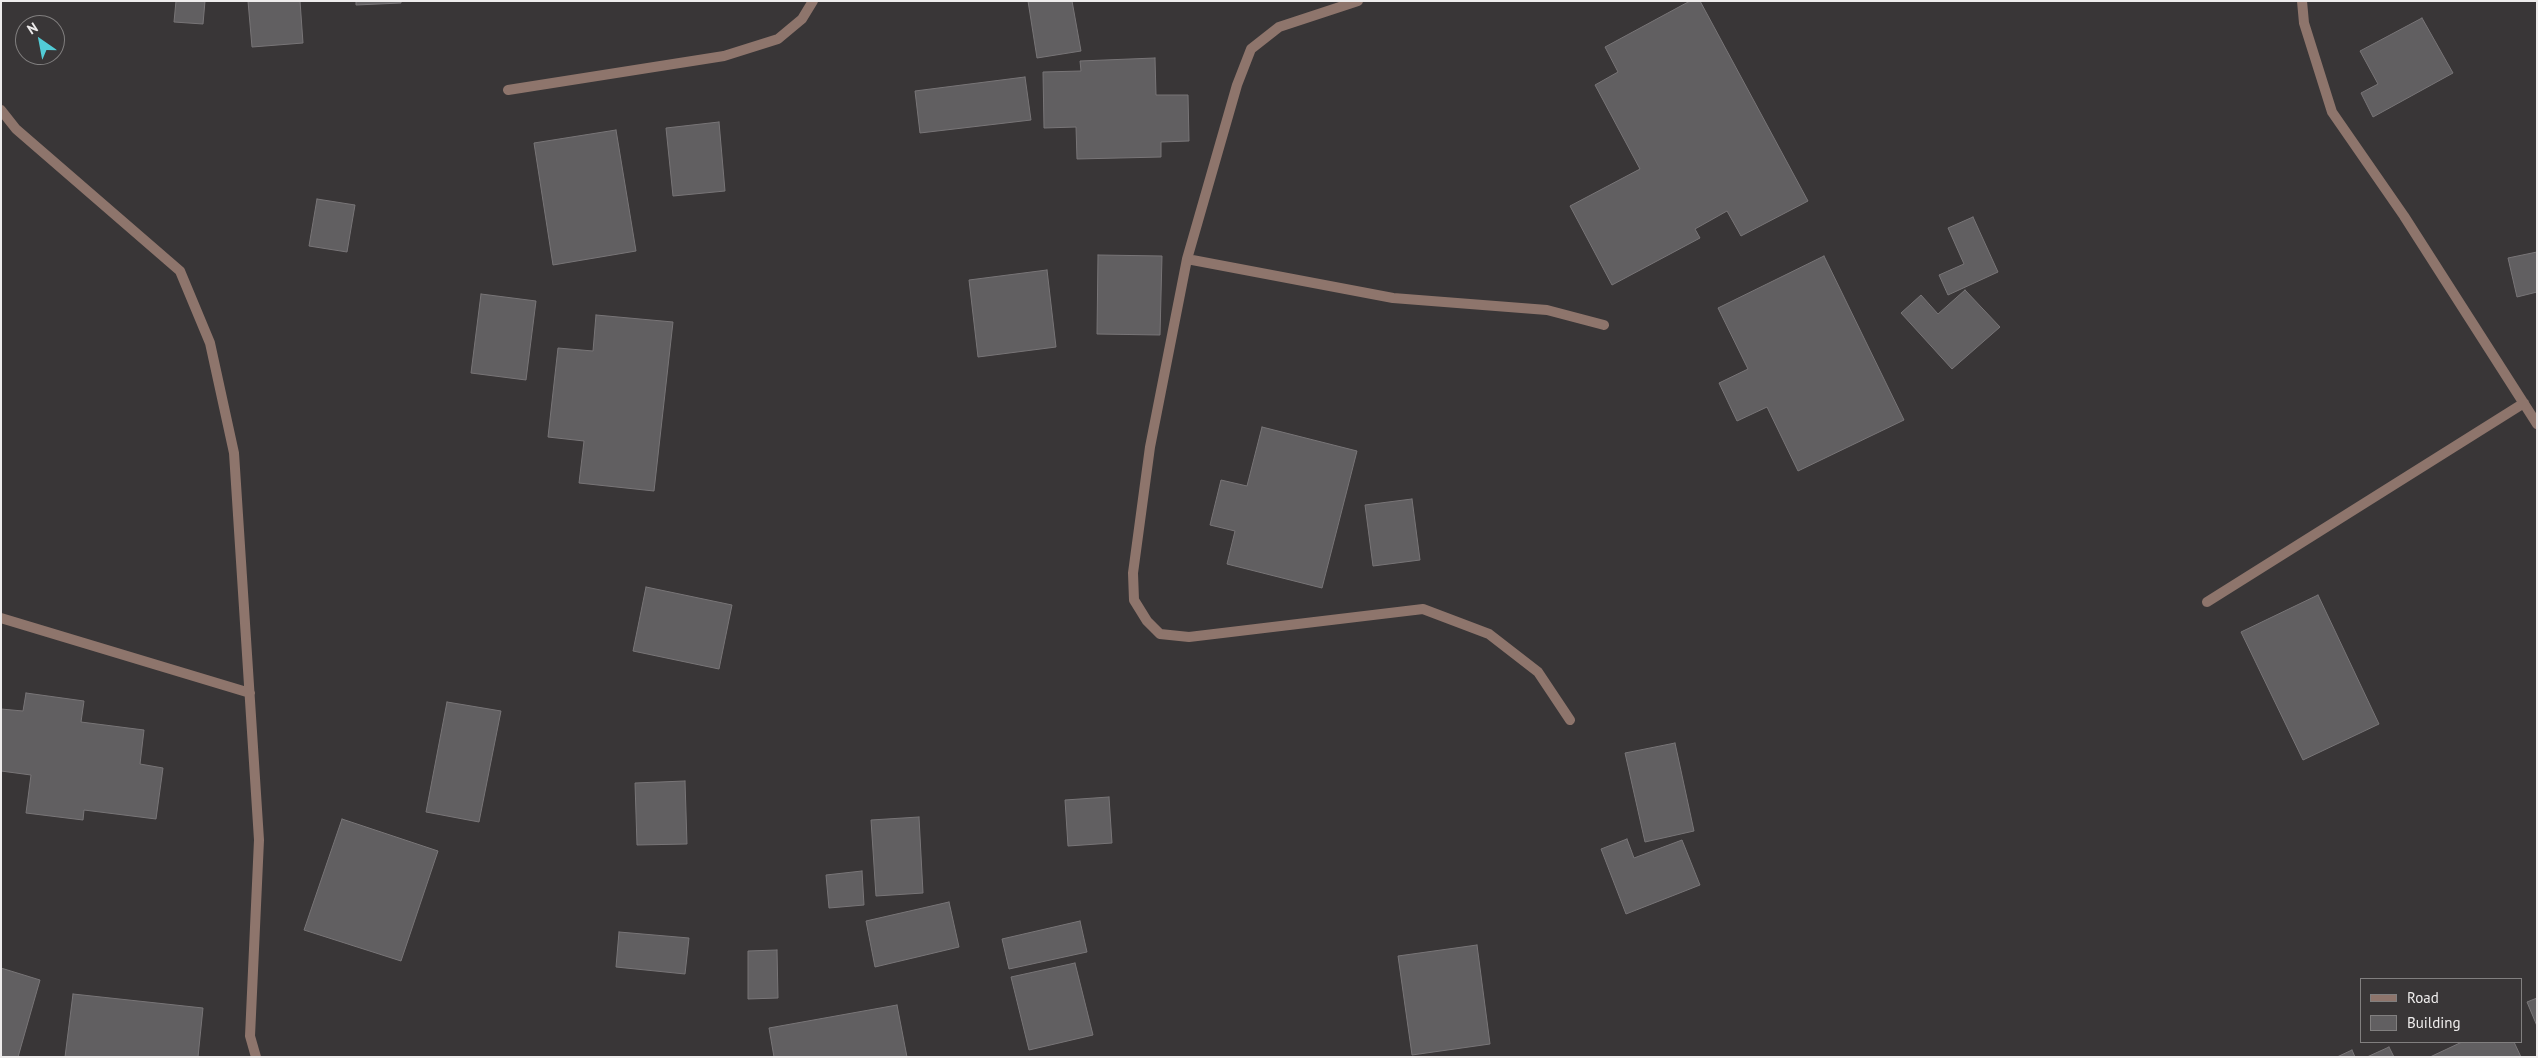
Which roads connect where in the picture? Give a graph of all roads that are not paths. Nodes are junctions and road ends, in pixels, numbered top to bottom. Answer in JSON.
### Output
{"nodes":[{"id":1,"x":813,"y":1,"type":"edge"},
{"id":2,"x":1358,"y":1,"type":"edge"},
{"id":3,"x":2302,"y":1,"type":"edge"},
{"id":4,"x":508,"y":90,"type":"dead end"},
{"id":5,"x":1,"y":110,"type":"edge"},
{"id":6,"x":1187,"y":259,"type":"junction"},
{"id":7,"x":1604,"y":325,"type":"dead end"},
{"id":8,"x":2524,"y":403,"type":"junction"},
{"id":9,"x":2537,"y":424,"type":"edge"},
{"id":10,"x":2207,"y":602,"type":"dead end"},
{"id":11,"x":1,"y":618,"type":"edge"},
{"id":12,"x":250,"y":693,"type":"junction"},
{"id":13,"x":1570,"y":720,"type":"dead end"},
{"id":14,"x":256,"y":1057,"type":"edge"}],
"edges":[{"from":1,"to":4,"type":"street"},
{"from":2,"to":6,"type":"street"},
{"from":3,"to":8,"type":"street"},
{"from":5,"to":12,"type":"street"},
{"from":6,"to":7,"type":"street"},
{"from":6,"to":13,"type":"street"},
{"from":8,"to":9,"type":"street"},
{"from":8,"to":10,"type":"street"},
{"from":11,"to":12,"type":"street"},
{"from":12,"to":14,"type":"street"}]}
